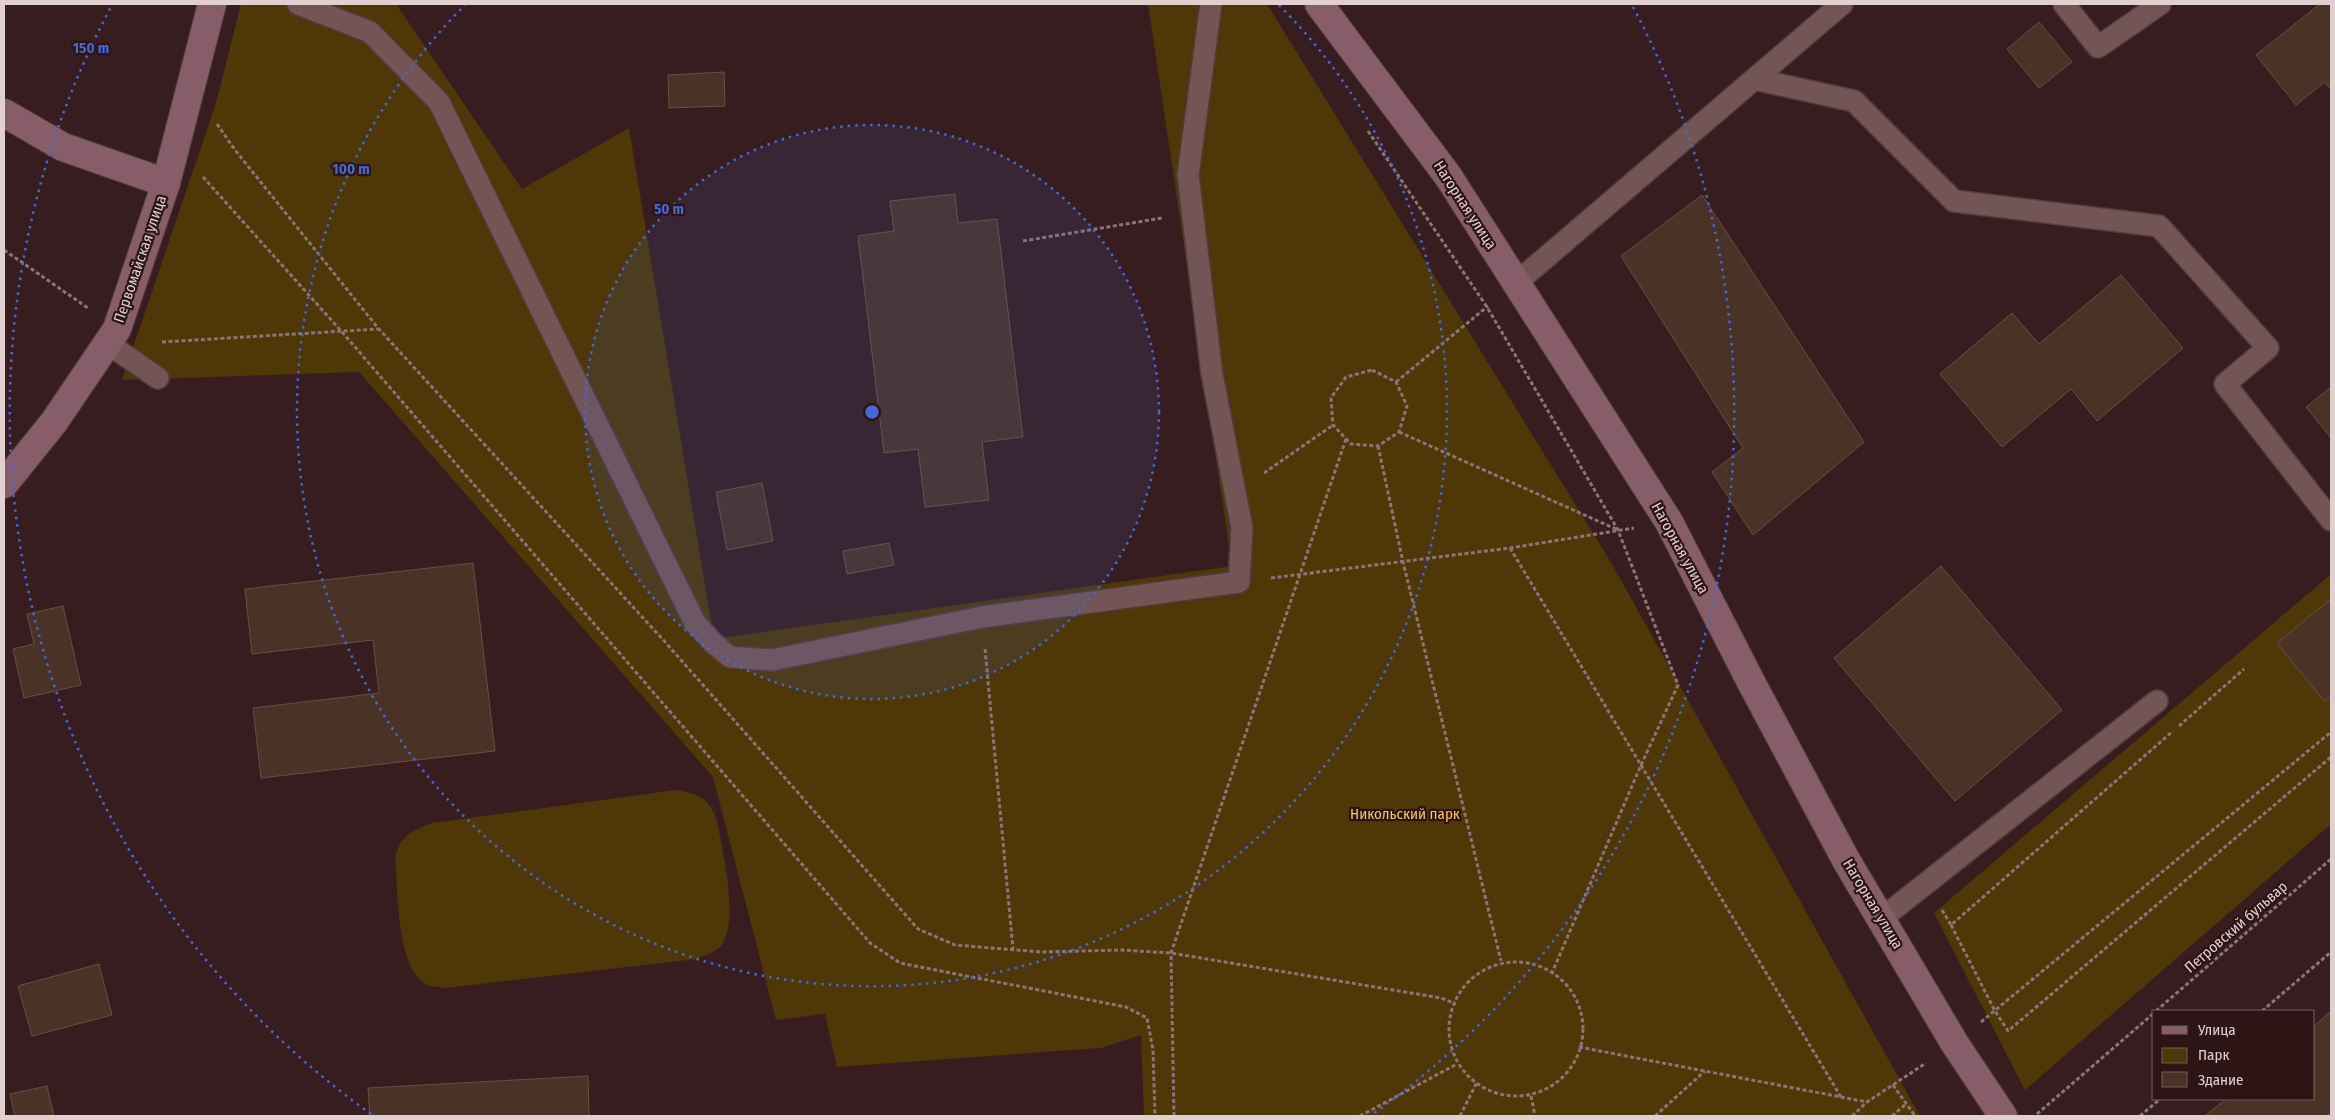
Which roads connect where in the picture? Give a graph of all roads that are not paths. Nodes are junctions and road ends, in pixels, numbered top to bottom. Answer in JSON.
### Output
{"nodes":[{"id":1,"x":212,"y":4,"type":"edge"},
{"id":2,"x":298,"y":4,"type":"edge"},
{"id":3,"x":1211,"y":4,"type":"edge"},
{"id":4,"x":1319,"y":4,"type":"edge"},
{"id":5,"x":1842,"y":4,"type":"edge"},
{"id":6,"x":2064,"y":4,"type":"edge"},
{"id":7,"x":2160,"y":4,"type":"edge"},
{"id":8,"x":1754,"y":79,"type":"junction"},
{"id":9,"x":4,"y":114,"type":"edge"},
{"id":10,"x":166,"y":183,"type":"junction"},
{"id":11,"x":1516,"y":283,"type":"junction"},
{"id":12,"x":112,"y":336,"type":"junction"},
{"id":13,"x":158,"y":378,"type":"dead end"},
{"id":14,"x":4,"y":484,"type":"edge"},
{"id":15,"x":2331,"y":520,"type":"edge"},
{"id":16,"x":2157,"y":702,"type":"dead end"},
{"id":17,"x":1881,"y":919,"type":"junction"},
{"id":18,"x":2003,"y":1116,"type":"edge"}],
"edges":[{"from":1,"to":10,"type":"street","name":"Первомайская улица"},
{"from":2,"to":3,"type":"lane"},
{"from":4,"to":11,"type":"street","name":"Нагорная улица"},
{"from":5,"to":8,"type":"lane"},
{"from":6,"to":7,"type":"lane"},
{"from":8,"to":11,"type":"lane"},
{"from":8,"to":15,"type":"lane"},
{"from":9,"to":10,"type":"street"},
{"from":10,"to":12,"type":"street","name":"Первомайская улица"},
{"from":11,"to":17,"type":"street","name":"Нагорная улица"},
{"from":12,"to":13,"type":"lane"},
{"from":12,"to":14,"type":"street","name":"Первомайская улица"},
{"from":16,"to":17,"type":"lane"},
{"from":17,"to":18,"type":"street","name":"Нагорная улица"}]}
